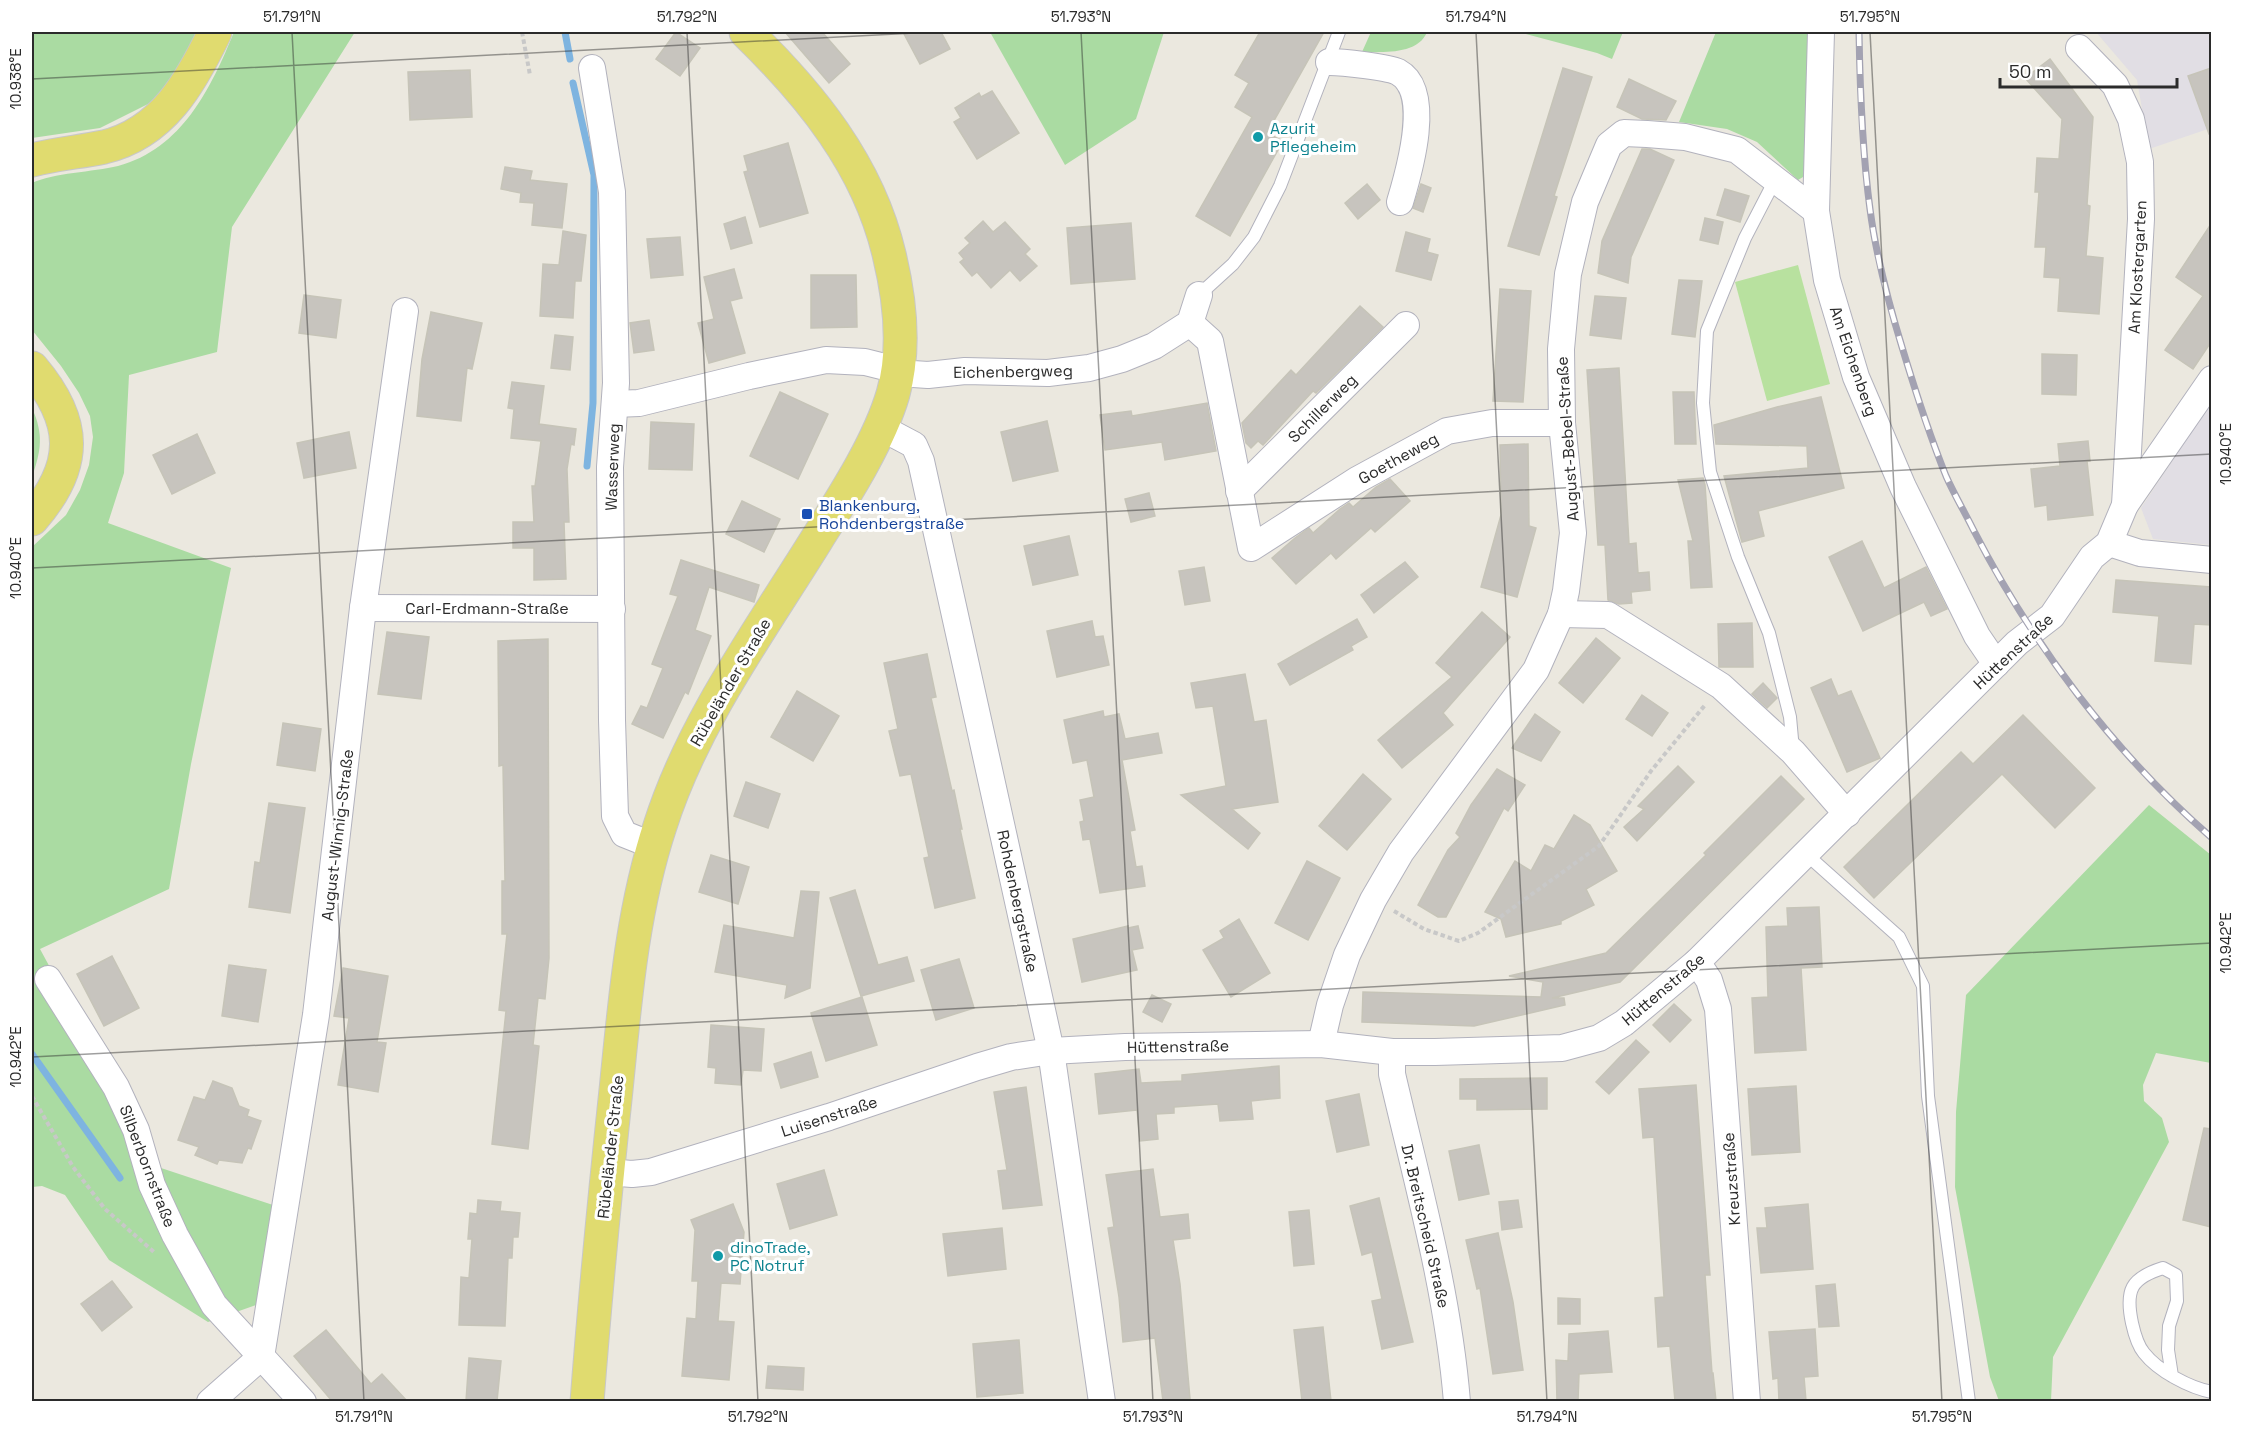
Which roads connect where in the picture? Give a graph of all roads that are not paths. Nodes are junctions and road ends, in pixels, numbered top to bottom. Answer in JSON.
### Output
{"nodes":[{"id":1,"x":215,"y":32,"type":"edge"},
{"id":2,"x":746,"y":32,"type":"edge"},
{"id":3,"x":1339,"y":32,"type":"edge"},
{"id":4,"x":1821,"y":32,"type":"edge"},
{"id":5,"x":2079,"y":48,"type":"dead end"},
{"id":6,"x":1329,"y":62,"type":"junction"},
{"id":7,"x":592,"y":68,"type":"dead end"},
{"id":8,"x":32,"y":160,"type":"edge"},
{"id":9,"x":1775,"y":180,"type":"junction"},
{"id":10,"x":1400,"y":202,"type":"dead end"},
{"id":11,"x":1816,"y":211,"type":"junction"},
{"id":12,"x":1199,"y":296,"type":"joint"},
{"id":13,"x":405,"y":311,"type":"dead end"},
{"id":14,"x":1190,"y":323,"type":"junction"},
{"id":15,"x":1406,"y":324,"type":"dead end"},
{"id":16,"x":32,"y":368,"type":"edge"},
{"id":17,"x":898,"y":370,"type":"junction"},
{"id":18,"x":2211,"y":380,"type":"edge"},
{"id":19,"x":615,"y":404,"type":"junction"},
{"id":20,"x":1562,"y":423,"type":"junction"},
{"id":21,"x":880,"y":427,"type":"junction"},
{"id":22,"x":1239,"y":491,"type":"junction"},
{"id":23,"x":2125,"y":505,"type":"junction"},
{"id":24,"x":32,"y":519,"type":"edge"},
{"id":25,"x":2109,"y":543,"type":"junction"},
{"id":26,"x":2211,"y":560,"type":"edge"},
{"id":27,"x":363,"y":608,"type":"junction"},
{"id":28,"x":612,"y":609,"type":"junction"},
{"id":29,"x":1561,"y":614,"type":"junction"},
{"id":30,"x":1996,"y":664,"type":"junction"},
{"id":31,"x":1793,"y":752,"type":"junction"},
{"id":32,"x":1847,"y":814,"type":"junction"},
{"id":33,"x":654,"y":846,"type":"junction"},
{"id":34,"x":1806,"y":854,"type":"junction"},
{"id":35,"x":1697,"y":962,"type":"junction"},
{"id":36,"x":48,"y":979,"type":"dead end"},
{"id":37,"x":1321,"y":1044,"type":"junction"},
{"id":38,"x":1051,"y":1051,"type":"junction"},
{"id":39,"x":1392,"y":1052,"type":"junction"},
{"id":40,"x":607,"y":1172,"type":"junction"},
{"id":41,"x":261,"y":1357,"type":"junction"},
{"id":42,"x":2172,"y":1376,"type":"junction"},
{"id":43,"x":2211,"y":1392,"type":"edge"},
{"id":44,"x":210,"y":1401,"type":"edge"},
{"id":45,"x":303,"y":1401,"type":"edge"},
{"id":46,"x":586,"y":1401,"type":"edge"},
{"id":47,"x":1102,"y":1401,"type":"edge"},
{"id":48,"x":1457,"y":1401,"type":"edge"},
{"id":49,"x":1747,"y":1401,"type":"edge"},
{"id":50,"x":1969,"y":1401,"type":"edge"}],
"edges":[{"from":1,"to":8,"type":"main road"},
{"from":2,"to":17,"type":"main road","name":"Rübeländer Straße"},
{"from":3,"to":6,"type":"lane"},
{"from":4,"to":11,"type":"street","name":"Am Eichenberg"},
{"from":5,"to":23,"type":"street","name":"Am Klostergarten"},
{"from":6,"to":10,"type":"street"},
{"from":6,"to":12,"type":"lane"},
{"from":7,"to":19,"type":"street","name":"Wasserweg"},
{"from":9,"to":11,"type":"street","name":"August-Bebel-Straße"},
{"from":9,"to":20,"type":"street","name":"August-Bebel-Straße"},
{"from":9,"to":31,"type":"lane"},
{"from":11,"to":30,"type":"street","name":"Am Eichenberg"},
{"from":12,"to":14,"type":"street"},
{"from":13,"to":27,"type":"street","name":"August-Winnig-Straße"},
{"from":14,"to":17,"type":"street","name":"Eichenbergweg"},
{"from":14,"to":22,"type":"street"},
{"from":15,"to":22,"type":"street","name":"Schillerweg"},
{"from":16,"to":24,"type":"main road"},
{"from":17,"to":19,"type":"street","name":"Eichenbergweg"},
{"from":17,"to":21,"type":"main road","name":"Rübeländer Straße"},
{"from":18,"to":23,"type":"street"},
{"from":19,"to":28,"type":"street","name":"Wasserweg"},
{"from":20,"to":22,"type":"street","name":"Goetheweg"},
{"from":20,"to":29,"type":"street","name":"August-Bebel-Straße"},
{"from":21,"to":33,"type":"main road","name":"Rübeländer Straße"},
{"from":21,"to":38,"type":"street","name":"Rohdenbergstraße"},
{"from":23,"to":25,"type":"street"},
{"from":25,"to":26,"type":"street"},
{"from":25,"to":30,"type":"street","name":"Hüttenstraße"},
{"from":27,"to":28,"type":"street","name":"Carl-Erdmann-Straße"},
{"from":27,"to":41,"type":"street","name":"August-Winnig-Straße"},
{"from":28,"to":33,"type":"street","name":"Wasserweg"},
{"from":29,"to":31,"type":"street"},
{"from":29,"to":37,"type":"street","name":"August-Bebel-Straße"},
{"from":30,"to":32,"type":"street","name":"Hüttenstraße"},
{"from":31,"to":32,"type":"street"},
{"from":32,"to":34,"type":"street","name":"Hüttenstraße"},
{"from":33,"to":40,"type":"main road","name":"Rübeländer Straße"},
{"from":34,"to":35,"type":"street","name":"Hüttenstraße"},
{"from":34,"to":50,"type":"lane"},
{"from":35,"to":39,"type":"street","name":"Hüttenstraße"},
{"from":35,"to":49,"type":"street","name":"Kreuzstraße"},
{"from":36,"to":41,"type":"street","name":"Silberbornstraße"},
{"from":37,"to":38,"type":"street","name":"Hüttenstraße"},
{"from":37,"to":39,"type":"street","name":"Hüttenstraße"},
{"from":38,"to":40,"type":"street","name":"Luisenstraße"},
{"from":38,"to":47,"type":"street","name":"Rohdenbergstraße"},
{"from":39,"to":48,"type":"street","name":"Dr. Breitscheid Straße"},
{"from":40,"to":46,"type":"main road","name":"Rübeländer Straße"},
{"from":41,"to":44,"type":"street"},
{"from":41,"to":45,"type":"street","name":"Silberbornstraße"},
{"from":42,"to":42,"type":"lane"},
{"from":42,"to":43,"type":"lane"}]}
